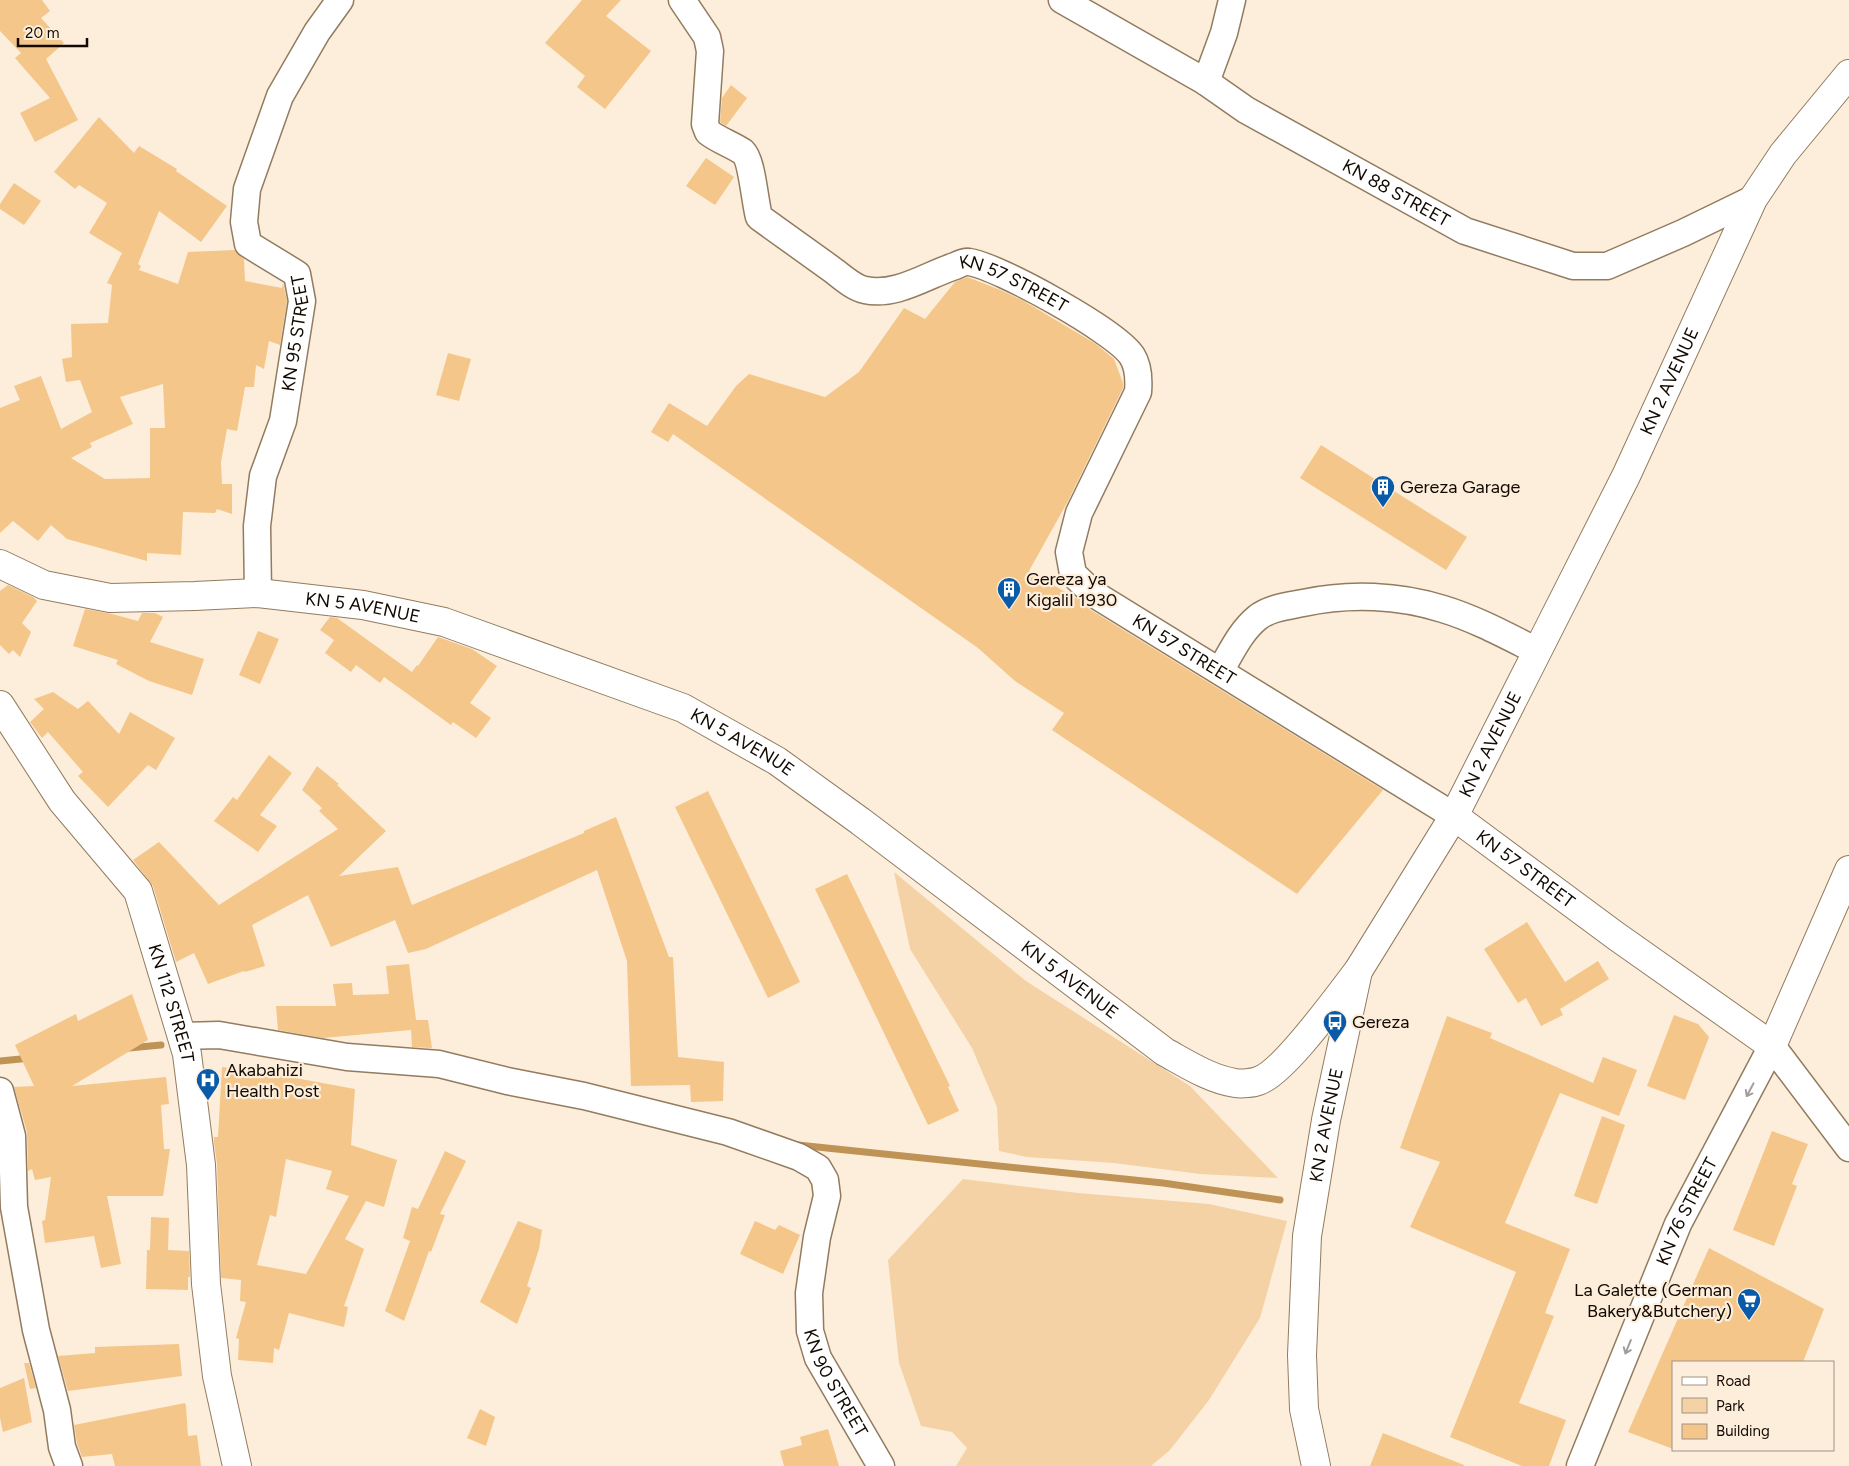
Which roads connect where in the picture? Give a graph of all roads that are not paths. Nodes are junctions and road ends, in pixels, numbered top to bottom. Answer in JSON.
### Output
{"nodes":[{"id":1,"x":340,"y":0,"type":"edge"},
{"id":2,"x":682,"y":0,"type":"edge"},
{"id":3,"x":1062,"y":0,"type":"edge"},
{"id":4,"x":1232,"y":0,"type":"edge"},
{"id":5,"x":1849,"y":74,"type":"edge"},
{"id":6,"x":1206,"y":82,"type":"junction"},
{"id":7,"x":1753,"y":199,"type":"junction"},
{"id":8,"x":0,"y":564,"type":"edge"},
{"id":9,"x":258,"y":593,"type":"junction"},
{"id":10,"x":1537,"y":652,"type":"junction"},
{"id":11,"x":1220,"y":671,"type":"junction"},
{"id":12,"x":0,"y":705,"type":"edge"},
{"id":13,"x":1454,"y":816,"type":"junction"},
{"id":14,"x":1849,"y":870,"type":"edge"},
{"id":15,"x":1358,"y":971,"type":"junction"},
{"id":16,"x":182,"y":1036,"type":"junction"},
{"id":17,"x":1772,"y":1046,"type":"junction"},
{"id":18,"x":0,"y":1091,"type":"edge"},
{"id":19,"x":1849,"y":1148,"type":"edge"},
{"id":20,"x":69,"y":1466,"type":"edge"},
{"id":21,"x":237,"y":1466,"type":"edge"},
{"id":22,"x":881,"y":1466,"type":"edge"},
{"id":23,"x":1316,"y":1466,"type":"edge"},
{"id":24,"x":1580,"y":1466,"type":"edge"}],
"edges":[{"from":1,"to":9,"type":"street","name":"KN 95 STREET"},
{"from":2,"to":11,"type":"street","name":"KN 57 STREET"},
{"from":3,"to":6,"type":"street","name":"KN 88 STREET"},
{"from":4,"to":6,"type":"street"},
{"from":5,"to":7,"type":"main road","name":"KN 2 AVENUE"},
{"from":6,"to":7,"type":"street","name":"KN 88 STREET"},
{"from":7,"to":10,"type":"main road","name":"KN 2 AVENUE"},
{"from":8,"to":9,"type":"main road","name":"KN 5 AVENUE"},
{"from":9,"to":15,"type":"main road","name":"KN 5 AVENUE"},
{"from":10,"to":11,"type":"street"},
{"from":10,"to":13,"type":"main road","name":"KN 2 AVENUE"},
{"from":11,"to":13,"type":"street","name":"KN 57 STREET"},
{"from":12,"to":16,"type":"main road","name":"KN 112 STREET"},
{"from":13,"to":15,"type":"main road","name":"KN 2 AVENUE"},
{"from":13,"to":17,"type":"main road","name":"KN 57 STREET"},
{"from":14,"to":17,"type":"main road"},
{"from":15,"to":23,"type":"main road","name":"KN 2 AVENUE"},
{"from":16,"to":21,"type":"main road","name":"KN 112 STREET"},
{"from":16,"to":22,"type":"street","name":"KN 90 STREET"},
{"from":17,"to":19,"type":"street","name":"KN 57 STREET"},
{"from":17,"to":24,"type":"street","name":"KN 76 STREET","one_way":true},
{"from":18,"to":20,"type":"street"}]}
